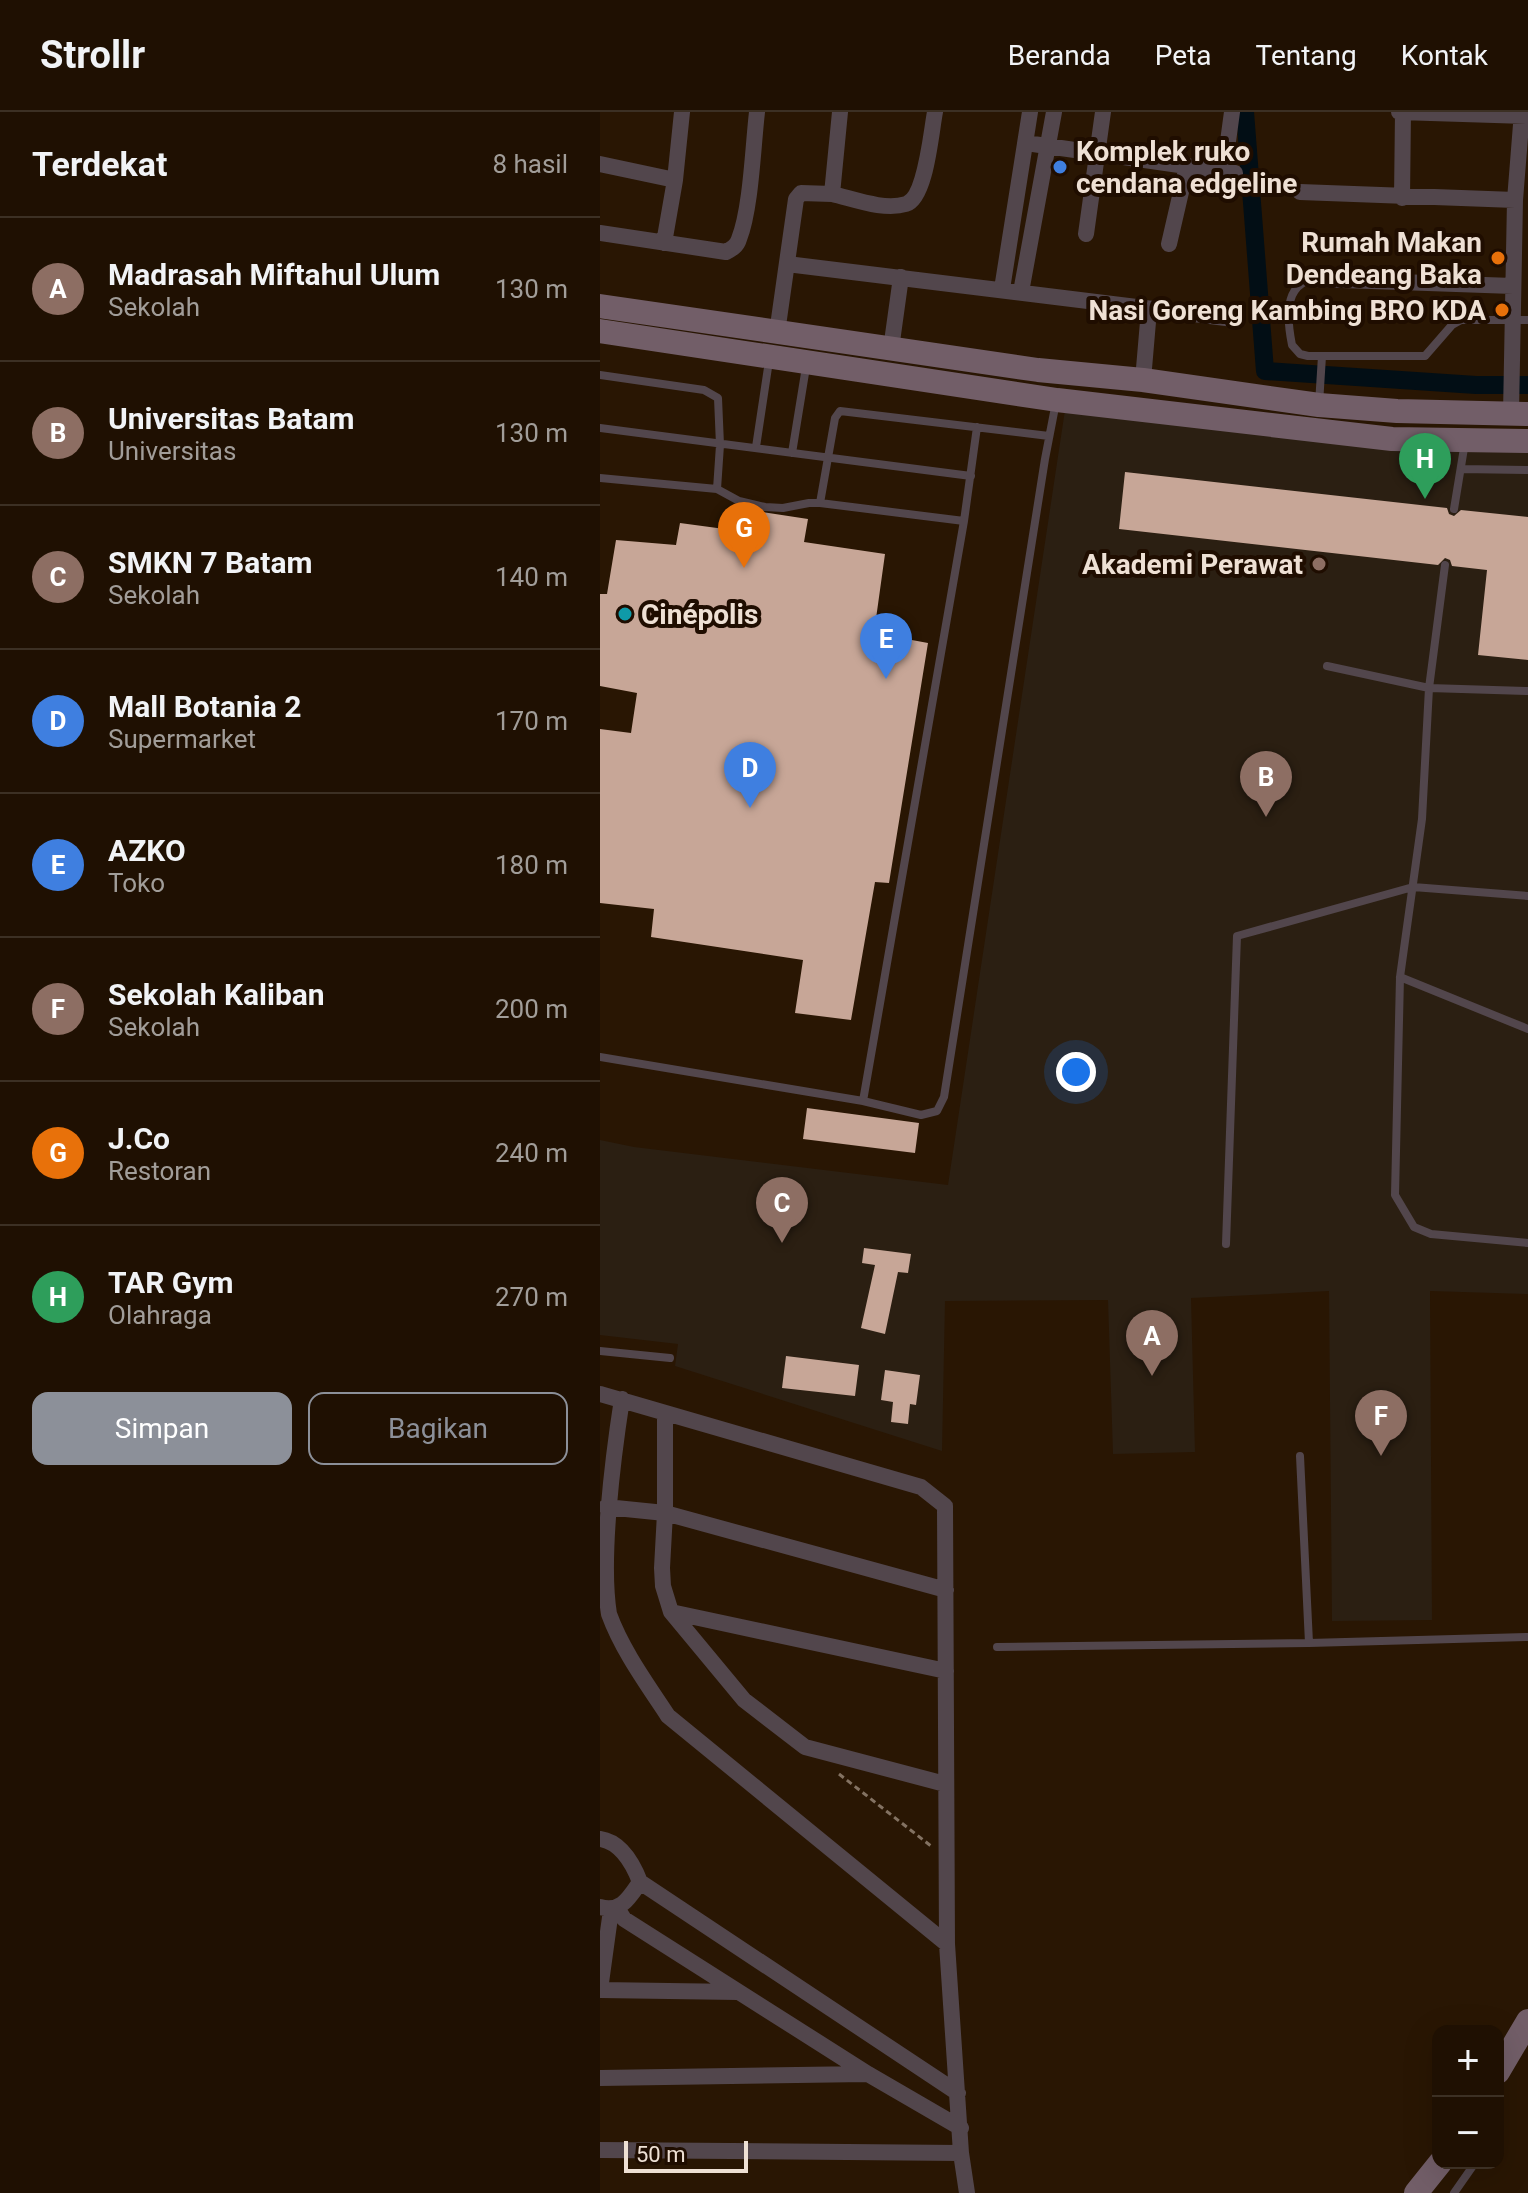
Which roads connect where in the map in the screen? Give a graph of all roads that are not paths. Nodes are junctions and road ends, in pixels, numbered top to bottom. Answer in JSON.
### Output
{"nodes":[{"id":1,"x":682,"y":112,"type":"edge"},
{"id":2,"x":757,"y":112,"type":"edge"},
{"id":3,"x":840,"y":112,"type":"edge"},
{"id":4,"x":935,"y":112,"type":"edge"},
{"id":5,"x":1030,"y":112,"type":"edge"},
{"id":6,"x":1054,"y":112,"type":"edge"},
{"id":7,"x":1103,"y":112,"type":"edge"},
{"id":8,"x":1232,"y":112,"type":"edge"},
{"id":9,"x":1401,"y":112,"type":"edge"},
{"id":10,"x":1524,"y":114,"type":"edge"},
{"id":11,"x":1026,"y":143,"type":"junction"},
{"id":12,"x":1049,"y":148,"type":"junction"},
{"id":13,"x":1097,"y":153,"type":"junction"},
{"id":14,"x":600,"y":164,"type":"edge"},
{"id":15,"x":1187,"y":166,"type":"junction"},
{"id":16,"x":675,"y":180,"type":"junction"},
{"id":17,"x":1300,"y":192,"type":"dead end"},
{"id":18,"x":832,"y":194,"type":"junction"},
{"id":19,"x":1402,"y":198,"type":"junction"},
{"id":20,"x":1515,"y":200,"type":"junction"},
{"id":21,"x":600,"y":233,"type":"edge"},
{"id":22,"x":1086,"y":234,"type":"dead end"},
{"id":23,"x":664,"y":243,"type":"junction"},
{"id":24,"x":1169,"y":244,"type":"dead end"},
{"id":25,"x":787,"y":264,"type":"junction"},
{"id":26,"x":901,"y":277,"type":"junction"},
{"id":27,"x":1314,"y":279,"type":"joint"},
{"id":28,"x":1513,"y":286,"type":"junction"},
{"id":29,"x":1002,"y":289,"type":"junction"},
{"id":30,"x":1021,"y":292,"type":"junction"},
{"id":31,"x":600,"y":306,"type":"edge"},
{"id":32,"x":1149,"y":310,"type":"junction"},
{"id":33,"x":1234,"y":319,"type":"dead end"},
{"id":34,"x":1521,"y":320,"type":"edge"},
{"id":35,"x":600,"y":331,"type":"edge"},
{"id":36,"x":777,"y":333,"type":"junction"},
{"id":37,"x":891,"y":349,"type":"junction"},
{"id":38,"x":1322,"y":356,"type":"junction"},
{"id":39,"x":769,"y":358,"type":"junction"},
{"id":40,"x":807,"y":363,"type":"junction"},
{"id":41,"x":600,"y":375,"type":"edge"},
{"id":42,"x":1143,"y":380,"type":"junction"},
{"id":43,"x":1231,"y":393,"type":"junction"},
{"id":44,"x":1320,"y":396,"type":"junction"},
{"id":45,"x":1057,"y":400,"type":"junction"},
{"id":46,"x":1517,"y":408,"type":"edge"},
{"id":47,"x":1229,"y":419,"type":"junction"},
{"id":48,"x":977,"y":427,"type":"junction"},
{"id":49,"x":600,"y":428,"type":"edge"},
{"id":50,"x":1049,"y":436,"type":"junction"},
{"id":51,"x":1466,"y":441,"type":"junction"},
{"id":52,"x":1528,"y":441,"type":"edge"},
{"id":53,"x":720,"y":445,"type":"junction"},
{"id":54,"x":756,"y":447,"type":"junction"},
{"id":55,"x":792,"y":453,"type":"junction"},
{"id":56,"x":830,"y":459,"type":"junction"},
{"id":57,"x":1461,"y":469,"type":"junction"},
{"id":58,"x":1528,"y":470,"type":"edge"},
{"id":59,"x":971,"y":476,"type":"junction"},
{"id":60,"x":600,"y":478,"type":"edge"},
{"id":61,"x":717,"y":489,"type":"junction"},
{"id":62,"x":820,"y":503,"type":"junction"},
{"id":63,"x":1454,"y":509,"type":"dead end"},
{"id":64,"x":964,"y":521,"type":"junction"},
{"id":65,"x":1445,"y":565,"type":"dead end"},
{"id":66,"x":1327,"y":666,"type":"dead end"},
{"id":67,"x":1429,"y":688,"type":"junction"},
{"id":68,"x":1528,"y":691,"type":"edge"},
{"id":69,"x":1413,"y":887,"type":"junction"},
{"id":70,"x":1528,"y":896,"type":"edge"},
{"id":71,"x":1400,"y":977,"type":"junction"},
{"id":72,"x":1528,"y":1029,"type":"edge"},
{"id":73,"x":600,"y":1057,"type":"edge"},
{"id":74,"x":863,"y":1101,"type":"junction"},
{"id":75,"x":1528,"y":1243,"type":"edge"},
{"id":76,"x":1226,"y":1244,"type":"dead end"},
{"id":77,"x":600,"y":1351,"type":"edge"},
{"id":78,"x":670,"y":1358,"type":"dead end"},
{"id":79,"x":607,"y":1397,"type":"edge"},
{"id":80,"x":665,"y":1414,"type":"junction"},
{"id":81,"x":1300,"y":1456,"type":"dead end"},
{"id":82,"x":606,"y":1507,"type":"junction"},
{"id":83,"x":665,"y":1513,"type":"junction"},
{"id":84,"x":946,"y":1590,"type":"junction"},
{"id":85,"x":671,"y":1612,"type":"junction"},
{"id":86,"x":1528,"y":1637,"type":"edge"},
{"id":87,"x":1309,"y":1643,"type":"junction"},
{"id":88,"x":997,"y":1647,"type":"dead end"},
{"id":89,"x":946,"y":1671,"type":"junction"},
{"id":90,"x":945,"y":1784,"type":"junction"},
{"id":91,"x":600,"y":1839,"type":"edge"},
{"id":92,"x":640,"y":1882,"type":"junction"},
{"id":93,"x":609,"y":1908,"type":"edge"},
{"id":94,"x":947,"y":1944,"type":"junction"},
{"id":95,"x":600,"y":1990,"type":"edge"},
{"id":96,"x":739,"y":1992,"type":"junction"},
{"id":97,"x":1527,"y":2026,"type":"edge"},
{"id":98,"x":1504,"y":2062,"type":"edge"},
{"id":99,"x":868,"y":2074,"type":"junction"},
{"id":100,"x":600,"y":2078,"type":"edge"},
{"id":101,"x":958,"y":2093,"type":"junction"},
{"id":102,"x":961,"y":2128,"type":"junction"},
{"id":103,"x":600,"y":2150,"type":"edge"},
{"id":104,"x":961,"y":2153,"type":"junction"},
{"id":105,"x":1471,"y":2169,"type":"edge"},
{"id":106,"x":967,"y":2193,"type":"edge"},
{"id":107,"x":1454,"y":2193,"type":"edge"}],
"edges":[{"from":1,"to":16,"type":"street"},
{"from":2,"to":23,"type":"street"},
{"from":3,"to":18,"type":"street"},
{"from":4,"to":18,"type":"street"},
{"from":5,"to":11,"type":"street"},
{"from":6,"to":12,"type":"street"},
{"from":7,"to":13,"type":"street"},
{"from":8,"to":15,"type":"street"},
{"from":9,"to":10,"type":"street"},
{"from":9,"to":19,"type":"street"},
{"from":10,"to":20,"type":"street"},
{"from":11,"to":12,"type":"street"},
{"from":11,"to":29,"type":"street"},
{"from":12,"to":13,"type":"street"},
{"from":12,"to":30,"type":"street"},
{"from":13,"to":15,"type":"street"},
{"from":13,"to":22,"type":"street"},
{"from":14,"to":16,"type":"street"},
{"from":15,"to":24,"type":"street"},
{"from":16,"to":23,"type":"street"},
{"from":17,"to":19,"type":"street"},
{"from":18,"to":25,"type":"street"},
{"from":19,"to":20,"type":"street"},
{"from":20,"to":28,"type":"street"},
{"from":21,"to":23,"type":"street"},
{"from":25,"to":26,"type":"street"},
{"from":25,"to":36,"type":"street"},
{"from":26,"to":29,"type":"street"},
{"from":26,"to":37,"type":"street"},
{"from":27,"to":28,"type":"street"},
{"from":27,"to":38,"type":"lane"},
{"from":28,"to":34,"type":"street"},
{"from":29,"to":30,"type":"street"},
{"from":30,"to":32,"type":"street"},
{"from":31,"to":36,"type":"main road"},
{"from":32,"to":33,"type":"street"},
{"from":32,"to":42,"type":"street"},
{"from":34,"to":38,"type":"lane"},
{"from":34,"to":46,"type":"street"},
{"from":35,"to":39,"type":"main road"},
{"from":36,"to":37,"type":"main road"},
{"from":37,"to":42,"type":"main road"},
{"from":38,"to":44,"type":"lane"},
{"from":39,"to":40,"type":"main road"},
{"from":39,"to":54,"type":"lane"},
{"from":40,"to":45,"type":"main road"},
{"from":40,"to":55,"type":"lane"},
{"from":41,"to":53,"type":"lane"},
{"from":42,"to":43,"type":"main road"},
{"from":43,"to":44,"type":"main road"},
{"from":43,"to":47,"type":"main road"},
{"from":44,"to":46,"type":"main road"},
{"from":45,"to":47,"type":"main road"},
{"from":45,"to":50,"type":"lane"},
{"from":47,"to":51,"type":"main road"},
{"from":48,"to":50,"type":"lane"},
{"from":48,"to":56,"type":"lane"},
{"from":48,"to":59,"type":"lane"},
{"from":49,"to":53,"type":"lane"},
{"from":50,"to":74,"type":"lane"},
{"from":51,"to":52,"type":"main road"},
{"from":51,"to":57,"type":"lane"},
{"from":53,"to":54,"type":"lane"},
{"from":53,"to":61,"type":"lane"},
{"from":54,"to":55,"type":"lane"},
{"from":55,"to":56,"type":"lane"},
{"from":56,"to":59,"type":"lane"},
{"from":56,"to":62,"type":"lane"},
{"from":57,"to":58,"type":"lane"},
{"from":57,"to":63,"type":"lane"},
{"from":59,"to":64,"type":"lane"},
{"from":60,"to":61,"type":"lane"},
{"from":61,"to":62,"type":"lane"},
{"from":62,"to":64,"type":"lane"},
{"from":64,"to":74,"type":"lane"},
{"from":65,"to":67,"type":"lane"},
{"from":66,"to":67,"type":"lane"},
{"from":67,"to":68,"type":"lane"},
{"from":67,"to":69,"type":"lane"},
{"from":69,"to":70,"type":"lane"},
{"from":69,"to":71,"type":"lane"},
{"from":69,"to":76,"type":"lane"},
{"from":71,"to":72,"type":"lane"},
{"from":71,"to":75,"type":"lane"},
{"from":73,"to":74,"type":"lane"},
{"from":77,"to":78,"type":"lane"},
{"from":79,"to":80,"type":"street"},
{"from":79,"to":82,"type":"street"},
{"from":80,"to":83,"type":"street"},
{"from":80,"to":84,"type":"street"},
{"from":81,"to":87,"type":"lane"},
{"from":82,"to":83,"type":"street"},
{"from":82,"to":94,"type":"street"},
{"from":83,"to":84,"type":"street"},
{"from":83,"to":85,"type":"street"},
{"from":84,"to":89,"type":"street"},
{"from":85,"to":89,"type":"street"},
{"from":85,"to":90,"type":"street"},
{"from":86,"to":87,"type":"lane"},
{"from":87,"to":88,"type":"lane"},
{"from":89,"to":90,"type":"street"},
{"from":90,"to":94,"type":"street"},
{"from":91,"to":92,"type":"street"},
{"from":92,"to":93,"type":"street"},
{"from":92,"to":101,"type":"street"},
{"from":93,"to":95,"type":"street"},
{"from":93,"to":96,"type":"street"},
{"from":94,"to":101,"type":"street"},
{"from":95,"to":96,"type":"street"},
{"from":96,"to":99,"type":"street"},
{"from":97,"to":98,"type":"main road"},
{"from":99,"to":100,"type":"street"},
{"from":99,"to":102,"type":"street"},
{"from":101,"to":102,"type":"street"},
{"from":102,"to":104,"type":"street"},
{"from":103,"to":104,"type":"street"},
{"from":104,"to":106,"type":"street"},
{"from":105,"to":107,"type":"lane"}]}
